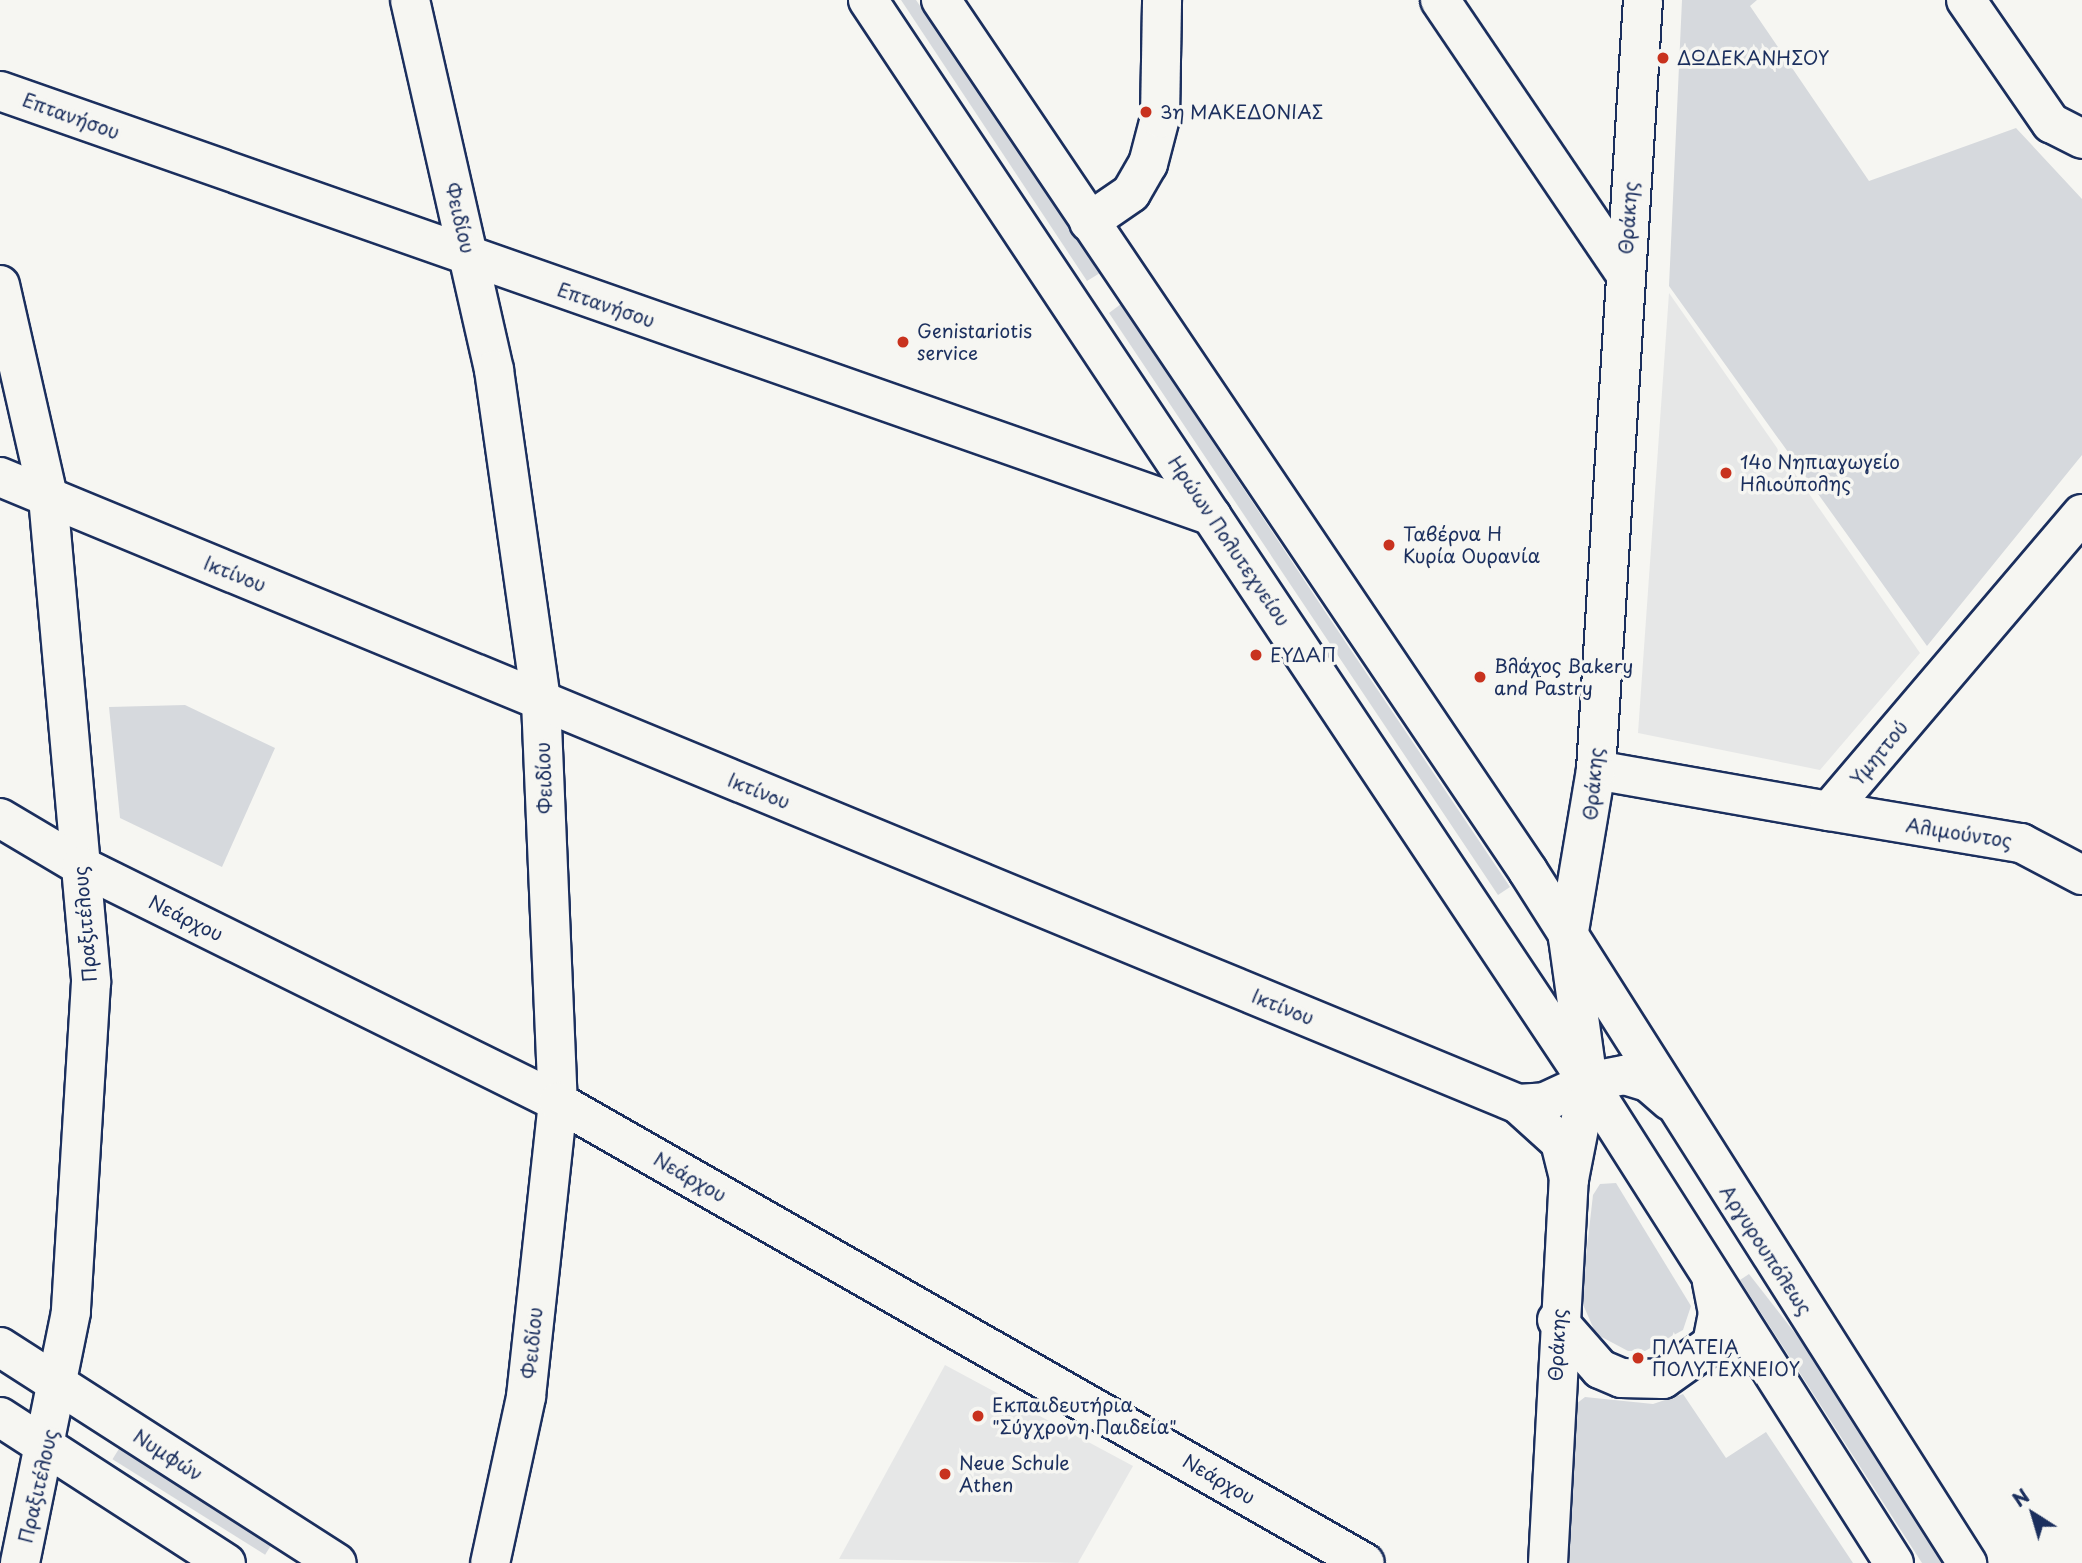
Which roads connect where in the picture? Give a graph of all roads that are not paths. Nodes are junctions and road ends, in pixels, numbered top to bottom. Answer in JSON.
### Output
{"nodes":[{"id":1,"x":410,"y":0,"type":"edge"},
{"id":2,"x":868,"y":0,"type":"edge"},
{"id":3,"x":942,"y":0,"type":"edge"},
{"id":4,"x":1162,"y":0,"type":"edge"},
{"id":5,"x":1440,"y":0,"type":"edge"},
{"id":6,"x":1643,"y":0,"type":"edge"},
{"id":7,"x":1966,"y":0,"type":"edge"},
{"id":8,"x":0,"y":91,"type":"edge"},
{"id":9,"x":2082,"y":139,"type":"edge"},
{"id":10,"x":1089,"y":222,"type":"junction"},
{"id":11,"x":468,"y":257,"type":"junction"},
{"id":12,"x":1623,"y":272,"type":"junction"},
{"id":13,"x":0,"y":285,"type":"edge"},
{"id":14,"x":0,"y":477,"type":"edge"},
{"id":15,"x":48,"y":497,"type":"junction"},
{"id":16,"x":2082,"y":514,"type":"edge"},
{"id":17,"x":1212,"y":516,"type":"junction"},
{"id":18,"x":541,"y":701,"type":"junction"},
{"id":19,"x":1596,"y":770,"type":"junction"},
{"id":20,"x":1829,"y":811,"type":"junction"},
{"id":21,"x":0,"y":818,"type":"edge"},
{"id":22,"x":81,"y":866,"type":"junction"},
{"id":23,"x":2082,"y":875,"type":"edge"},
{"id":24,"x":1568,"y":937,"type":"junction"},
{"id":25,"x":1588,"y":1082,"type":"junction"},
{"id":26,"x":1671,"y":1101,"type":"junction"},
{"id":27,"x":558,"y":1102,"type":"junction"},
{"id":28,"x":1518,"y":1104,"type":"junction"},
{"id":29,"x":1569,"y":1179,"type":"junction"},
{"id":30,"x":1712,"y":1281,"type":"junction"},
{"id":31,"x":1558,"y":1320,"type":"junction"},
{"id":32,"x":0,"y":1347,"type":"edge"},
{"id":33,"x":61,"y":1386,"type":"junction"},
{"id":34,"x":0,"y":1417,"type":"edge"},
{"id":35,"x":48,"y":1448,"type":"junction"},
{"id":36,"x":20,"y":1563,"type":"edge"},
{"id":37,"x":226,"y":1563,"type":"edge"},
{"id":38,"x":337,"y":1563,"type":"edge"},
{"id":39,"x":490,"y":1563,"type":"edge"},
{"id":40,"x":1365,"y":1563,"type":"edge"},
{"id":41,"x":1548,"y":1563,"type":"edge"},
{"id":42,"x":1894,"y":1563,"type":"edge"},
{"id":43,"x":1967,"y":1563,"type":"edge"}],
"edges":[{"from":1,"to":11,"type":"street","name":"Φειδίου"},
{"from":2,"to":17,"type":"street","name":"Ηρώων Πολυτεχνείου"},
{"from":3,"to":10,"type":"street"},
{"from":4,"to":10,"type":"street"},
{"from":5,"to":12,"type":"street"},
{"from":6,"to":12,"type":"street","name":"Θράκης"},
{"from":7,"to":9,"type":"street"},
{"from":8,"to":11,"type":"street","name":"Επτανήσου"},
{"from":10,"to":24,"type":"street"},
{"from":11,"to":17,"type":"street","name":"Επτανήσου"},
{"from":11,"to":18,"type":"street","name":"Φειδίου"},
{"from":12,"to":19,"type":"street","name":"Θράκης"},
{"from":13,"to":15,"type":"street","name":"Πραξιτέλους"},
{"from":14,"to":15,"type":"street","name":"Ικτίνου"},
{"from":15,"to":18,"type":"street","name":"Ικτίνου"},
{"from":15,"to":22,"type":"street","name":"Πραξιτέλους"},
{"from":16,"to":20,"type":"street","name":"Υμηττού"},
{"from":17,"to":25,"type":"street","name":"Ηρώων Πολυτεχνείου"},
{"from":18,"to":27,"type":"street","name":"Φειδίου"},
{"from":18,"to":28,"type":"street","name":"Ικτίνου"},
{"from":19,"to":20,"type":"street"},
{"from":19,"to":24,"type":"street","name":"Θράκης"},
{"from":20,"to":23,"type":"street","name":"Αλιμούντος"},
{"from":21,"to":22,"type":"street","name":"Νεάρχου"},
{"from":22,"to":27,"type":"street","name":"Νεάρχου"},
{"from":22,"to":33,"type":"street","name":"Πραξιτέλους"},
{"from":24,"to":25,"type":"street","name":"Θράκης"},
{"from":24,"to":26,"type":"street","name":"Αργυρουπόλεως"},
{"from":25,"to":26,"type":"street"},
{"from":25,"to":28,"type":"street"},
{"from":25,"to":29,"type":"street","name":"Θράκης"},
{"from":25,"to":30,"type":"street"},
{"from":26,"to":43,"type":"street","name":"Αργυρουπόλεως"},
{"from":27,"to":39,"type":"street","name":"Φειδίου"},
{"from":27,"to":40,"type":"street","name":"Νεάρχου"},
{"from":28,"to":29,"type":"street","name":"Ικτίνου"},
{"from":29,"to":31,"type":"street","name":"Θράκης"},
{"from":30,"to":31,"type":"street"},
{"from":30,"to":42,"type":"street"},
{"from":31,"to":41,"type":"street","name":"Θράκης"},
{"from":32,"to":33,"type":"street","name":"Νυμφών"},
{"from":33,"to":35,"type":"street","name":"Πραξιτέλους"},
{"from":33,"to":38,"type":"street","name":"Νυμφών"},
{"from":34,"to":35,"type":"street"},
{"from":35,"to":36,"type":"street","name":"Πραξιτέλους"},
{"from":35,"to":37,"type":"street"}]}
